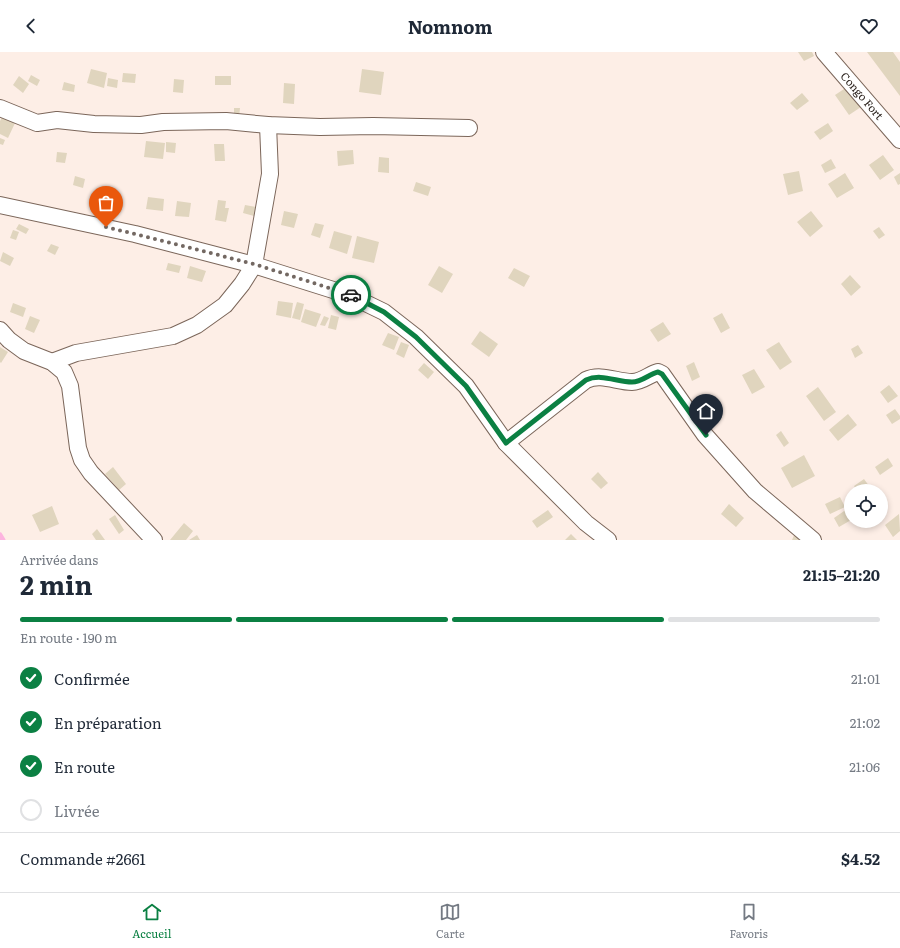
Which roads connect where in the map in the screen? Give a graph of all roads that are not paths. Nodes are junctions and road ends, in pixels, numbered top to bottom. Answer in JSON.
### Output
{"nodes":[{"id":1,"x":824,"y":52,"type":"edge"},
{"id":2,"x":0,"y":108,"type":"edge"},
{"id":3,"x":268,"y":125,"type":"junction"},
{"id":4,"x":469,"y":128,"type":"dead end"},
{"id":5,"x":900,"y":140,"type":"edge"},
{"id":6,"x":0,"y":205,"type":"edge"},
{"id":7,"x":254,"y":264,"type":"junction"},
{"id":8,"x":0,"y":330,"type":"edge"},
{"id":9,"x":52,"y":362,"type":"junction"},
{"id":10,"x":506,"y":443,"type":"junction"},
{"id":11,"x":154,"y":540,"type":"edge"},
{"id":12,"x":608,"y":540,"type":"edge"},
{"id":13,"x":813,"y":540,"type":"edge"}],
"edges":[{"from":1,"to":5,"type":"street","name":"Congo Fort"},
{"from":2,"to":3,"type":"street"},
{"from":3,"to":4,"type":"street"},
{"from":3,"to":7,"type":"street"},
{"from":6,"to":7,"type":"street"},
{"from":7,"to":9,"type":"street"},
{"from":7,"to":10,"type":"street"},
{"from":8,"to":9,"type":"street"},
{"from":9,"to":11,"type":"street"},
{"from":10,"to":12,"type":"street"},
{"from":10,"to":13,"type":"street"}]}
